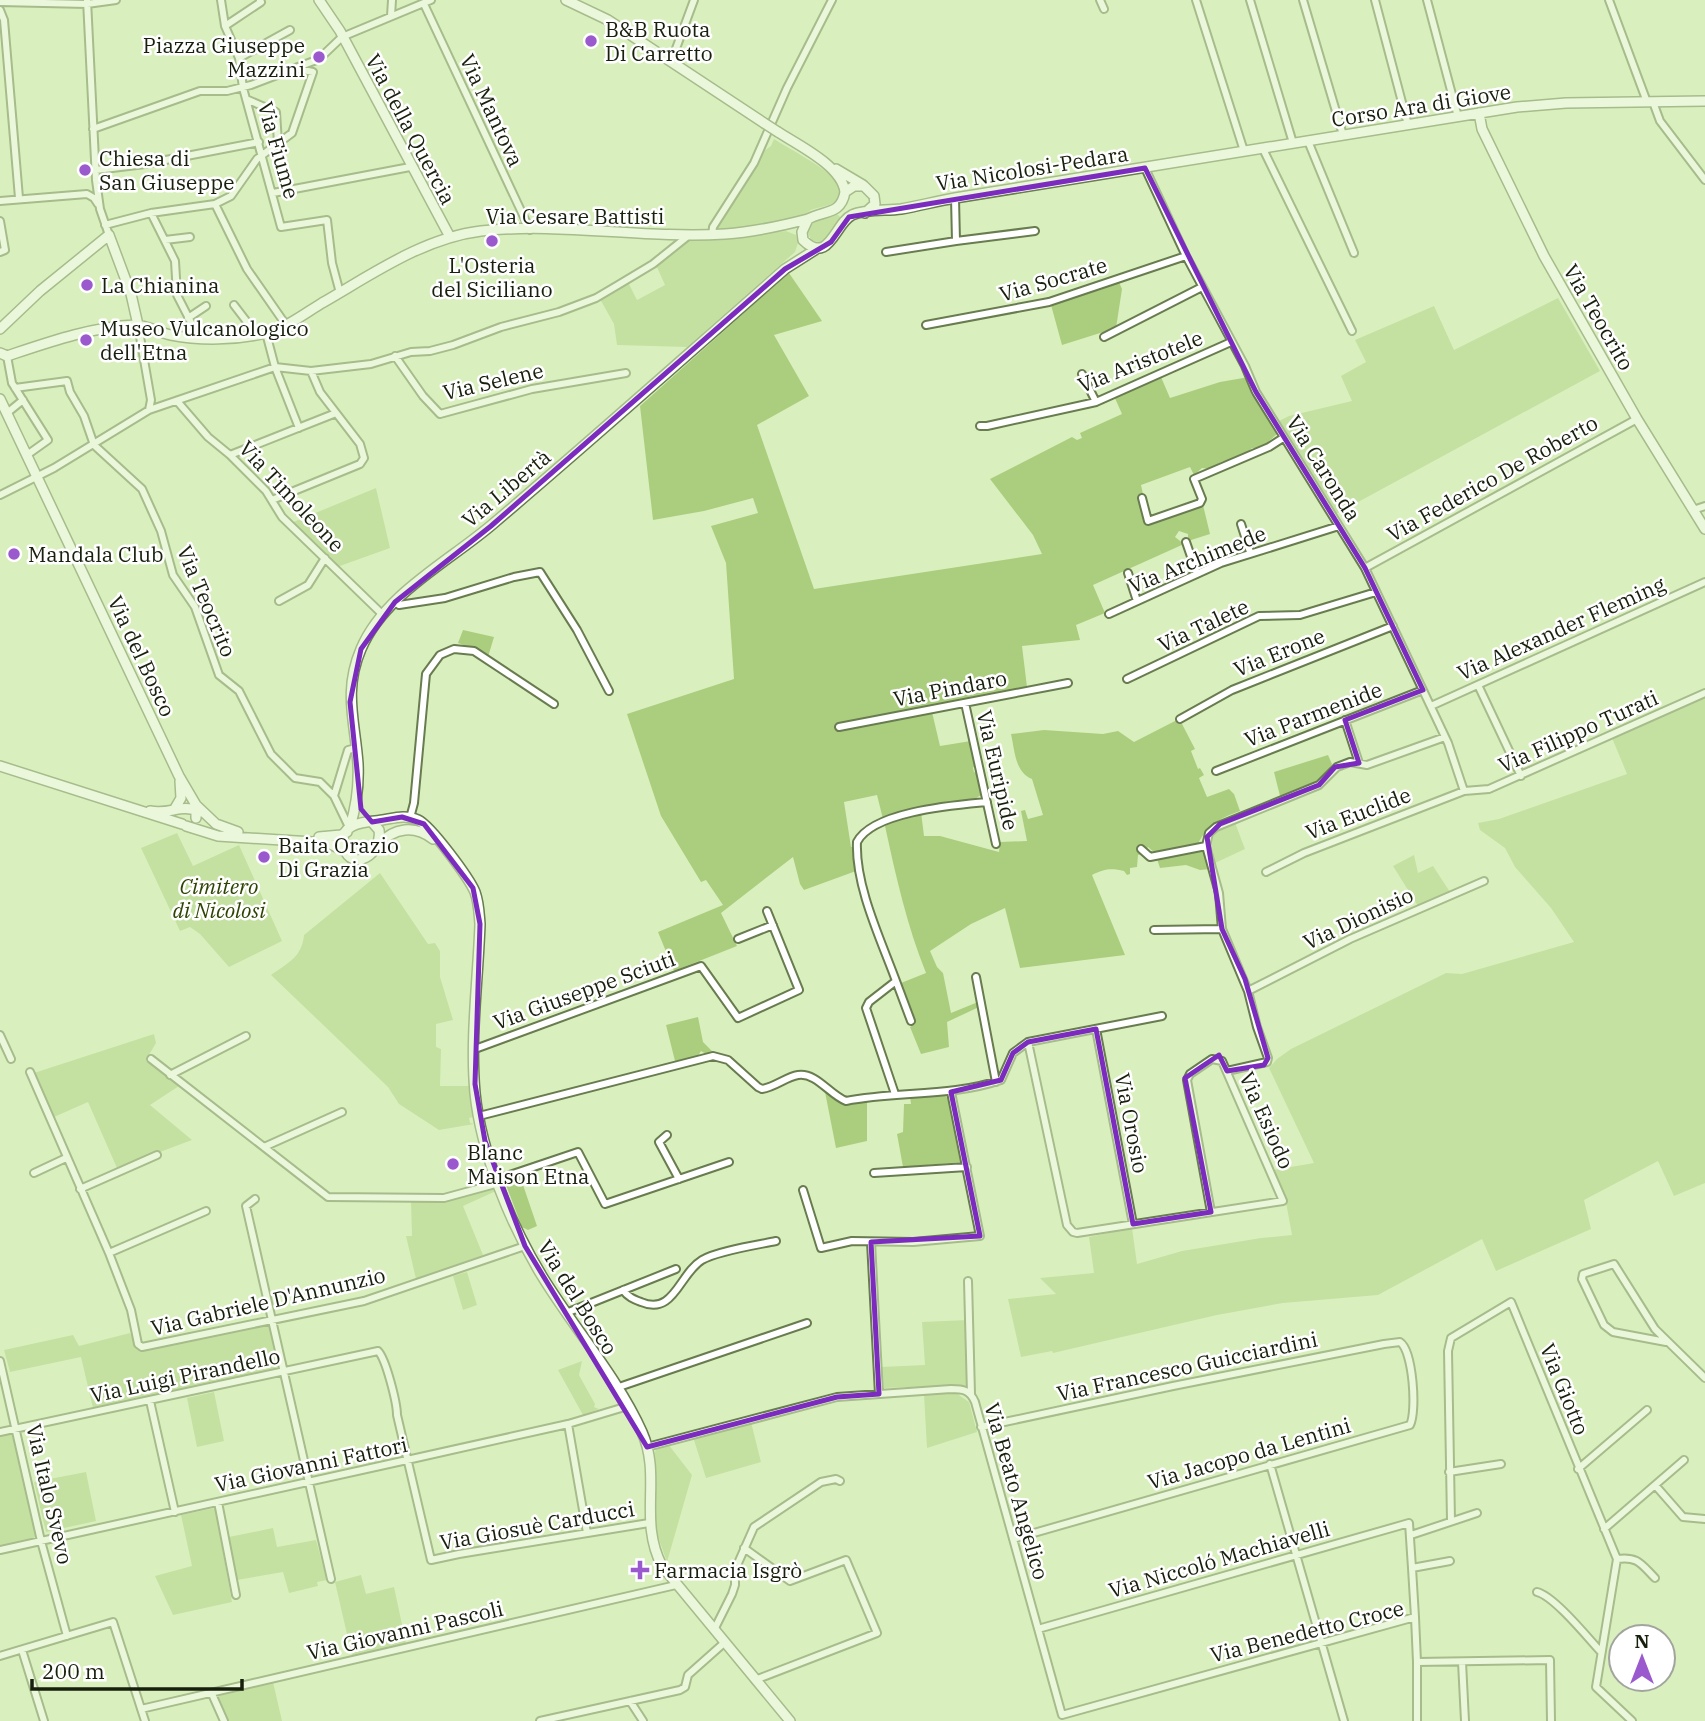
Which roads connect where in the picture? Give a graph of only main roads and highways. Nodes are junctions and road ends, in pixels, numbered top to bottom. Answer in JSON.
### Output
{"nodes":[{"id":1,"x":319,"y":0,"type":"edge"},
{"id":2,"x":566,"y":0,"type":"edge"},
{"id":3,"x":583,"y":3,"type":"edge"},
{"id":4,"x":1705,"y":101,"type":"edge"},
{"id":5,"x":1479,"y":114,"type":"junction"},
{"id":6,"x":826,"y":164,"type":"junction"},
{"id":7,"x":1145,"y":168,"type":"joint"},
{"id":8,"x":864,"y":186,"type":"junction"},
{"id":9,"x":845,"y":192,"type":"junction"},
{"id":10,"x":875,"y":200,"type":"junction"},
{"id":11,"x":925,"y":204,"type":"junction"},
{"id":12,"x":865,"y":213,"type":"junction"},
{"id":13,"x":808,"y":219,"type":"junction"},
{"id":14,"x":772,"y":228,"type":"junction"},
{"id":15,"x":450,"y":237,"type":"junction"},
{"id":16,"x":803,"y":238,"type":"junction"},
{"id":17,"x":820,"y":247,"type":"junction"},
{"id":18,"x":785,"y":269,"type":"junction"},
{"id":19,"x":138,"y":325,"type":"junction"},
{"id":20,"x":3,"y":326,"type":"edge"},
{"id":21,"x":3,"y":355,"type":"edge"},
{"id":22,"x":0,"y":399,"type":"edge"},
{"id":23,"x":1705,"y":529,"type":"edge"},
{"id":24,"x":0,"y":766,"type":"edge"},
{"id":25,"x":179,"y":776,"type":"junction"},
{"id":26,"x":358,"y":785,"type":"junction"},
{"id":27,"x":128,"y":807,"type":"junction"},
{"id":28,"x":187,"y":810,"type":"junction"},
{"id":29,"x":371,"y":821,"type":"junction"},
{"id":30,"x":184,"y":825,"type":"junction"},
{"id":31,"x":349,"y":829,"type":"junction"},
{"id":32,"x":378,"y":845,"type":"junction"},
{"id":33,"x":445,"y":850,"type":"junction"},
{"id":34,"x":347,"y":852,"type":"junction"},
{"id":35,"x":790,"y":1721,"type":"edge"}],
"edges":[{"from":1,"to":15,"type":"main road","name":"Via della Quercia"},
{"from":2,"to":3,"type":"main road"},
{"from":3,"to":6,"type":"main road","bridge":true},
{"from":4,"to":5,"type":"main road","name":"Corso Ara di Giove"},
{"from":5,"to":7,"type":"main road","name":"Corso Ara di Giove"},
{"from":5,"to":23,"type":"main road","name":"Via Teocrito"},
{"from":6,"to":8,"type":"main road"},
{"from":6,"to":9,"type":"main road"},
{"from":7,"to":11,"type":"main road","name":"Via Nicolosi-Pedara"},
{"from":8,"to":9,"type":"main road"},
{"from":8,"to":10,"type":"main road"},
{"from":9,"to":13,"type":"main road"},
{"from":10,"to":11,"type":"main road"},
{"from":10,"to":12,"type":"main road"},
{"from":11,"to":12,"type":"main road"},
{"from":12,"to":17,"type":"main road"},
{"from":13,"to":14,"type":"main road"},
{"from":13,"to":16,"type":"main road"},
{"from":14,"to":15,"type":"main road","name":"Via Cesare Battisti"},
{"from":14,"to":16,"type":"main road"},
{"from":15,"to":19,"type":"main road","name":"Via Cesare Battisti"},
{"from":16,"to":17,"type":"main road"},
{"from":16,"to":18,"type":"main road"},
{"from":17,"to":18,"type":"main road"},
{"from":18,"to":26,"type":"main road","name":"Via Libertà"},
{"from":19,"to":20,"type":"main road"},
{"from":19,"to":21,"type":"main road","name":"Via Cesare Battisti"},
{"from":22,"to":25,"type":"main road","name":"Via del Bosco"},
{"from":24,"to":27,"type":"main road"},
{"from":25,"to":28,"type":"main road","name":"Via del Bosco"},
{"from":25,"to":28,"type":"main road"},
{"from":26,"to":29,"type":"main road"},
{"from":26,"to":31,"type":"main road"},
{"from":27,"to":28,"type":"main road"},
{"from":27,"to":30,"type":"main road"},
{"from":28,"to":30,"type":"main road"},
{"from":28,"to":30,"type":"main road"},
{"from":28,"to":31,"type":"main road"},
{"from":29,"to":31,"type":"main road"},
{"from":29,"to":32,"type":"main road"},
{"from":29,"to":33,"type":"main road","name":"Via del Bosco"},
{"from":30,"to":34,"type":"main road"},
{"from":31,"to":34,"type":"main road"},
{"from":32,"to":33,"type":"main road"},
{"from":32,"to":34,"type":"main road"},
{"from":33,"to":35,"type":"main road","name":"Via del Bosco"}]}
